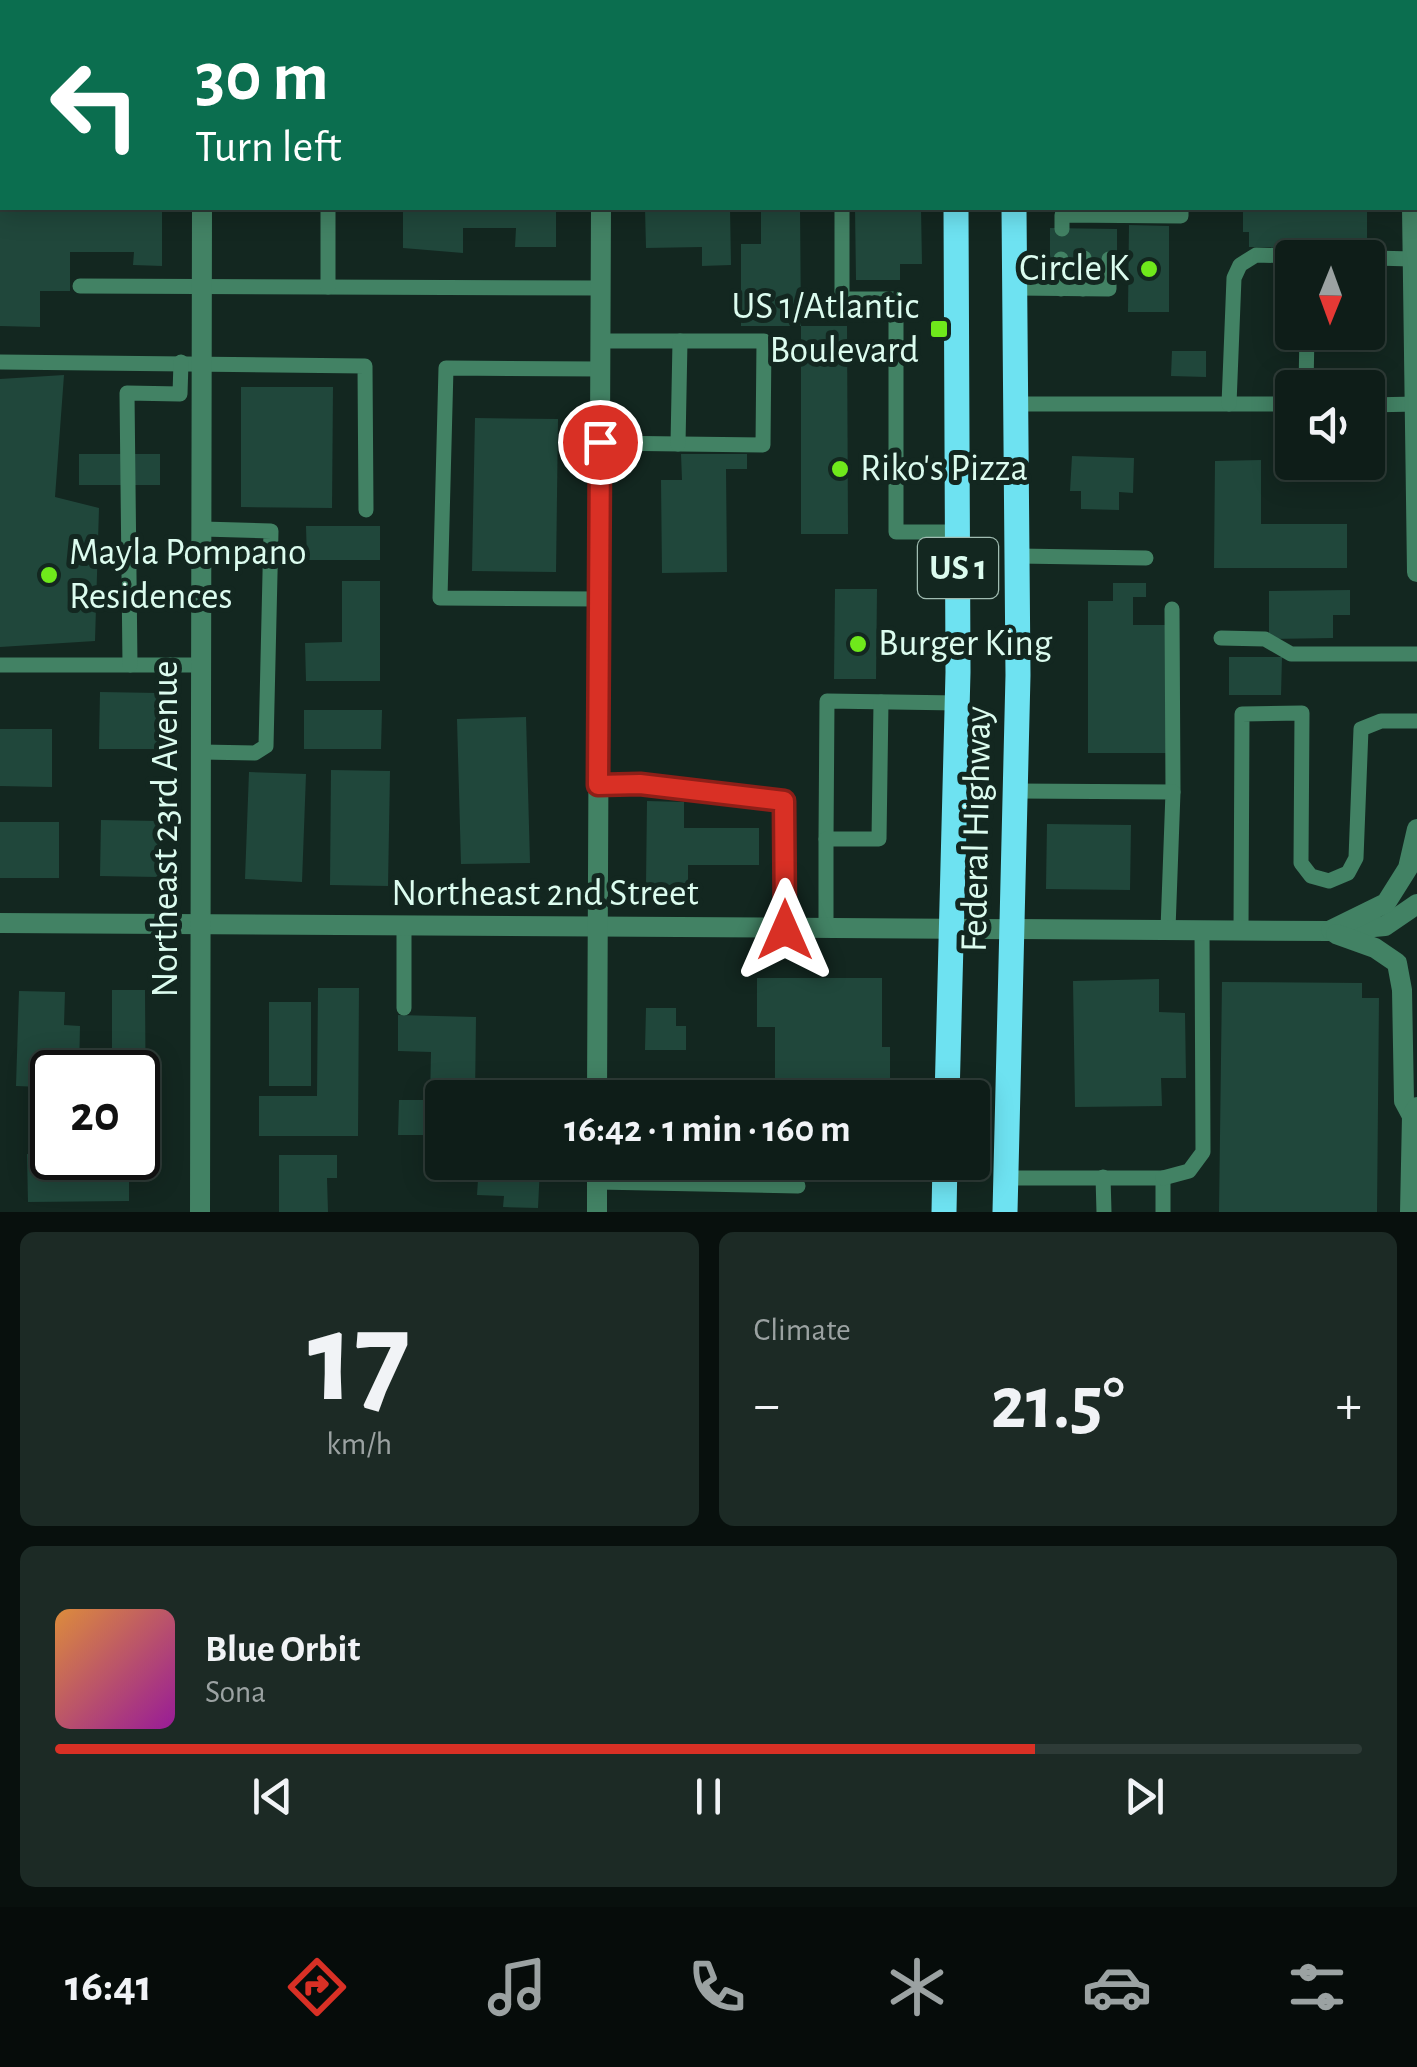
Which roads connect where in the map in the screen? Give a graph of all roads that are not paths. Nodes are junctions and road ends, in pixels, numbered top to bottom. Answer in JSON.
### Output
{"nodes":[{"id":1,"x":202,"y":210,"type":"edge"},
{"id":2,"x":328,"y":210,"type":"edge"},
{"id":3,"x":602,"y":210,"type":"edge"},
{"id":4,"x":842,"y":210,"type":"edge"},
{"id":5,"x":956,"y":210,"type":"edge"},
{"id":6,"x":1014,"y":210,"type":"edge"},
{"id":7,"x":1181,"y":210,"type":"edge"},
{"id":8,"x":1412,"y":210,"type":"edge"},
{"id":9,"x":1097,"y":219,"type":"edge"},
{"id":10,"x":1062,"y":229,"type":"dead end"},
{"id":11,"x":1275,"y":256,"type":"edge"},
{"id":12,"x":1062,"y":258,"type":"dead end"},
{"id":13,"x":1084,"y":258,"type":"dead end"},
{"id":14,"x":1385,"y":258,"type":"edge"},
{"id":15,"x":1109,"y":259,"type":"dead end"},
{"id":16,"x":1412,"y":259,"type":"junction"},
{"id":17,"x":80,"y":286,"type":"dead end"},
{"id":18,"x":203,"y":286,"type":"junction"},
{"id":19,"x":328,"y":287,"type":"junction"},
{"id":20,"x":601,"y":288,"type":"junction"},
{"id":21,"x":1016,"y":288,"type":"junction"},
{"id":22,"x":1061,"y":289,"type":"junction"},
{"id":23,"x":1083,"y":289,"type":"junction"},
{"id":24,"x":600,"y":341,"type":"junction"},
{"id":25,"x":680,"y":341,"type":"junction"},
{"id":26,"x":1416,"y":346,"type":"edge"},
{"id":27,"x":0,"y":362,"type":"edge"},
{"id":28,"x":181,"y":362,"type":"junction"},
{"id":29,"x":205,"y":362,"type":"junction"},
{"id":30,"x":600,"y":370,"type":"junction"},
{"id":31,"x":1018,"y":404,"type":"junction"},
{"id":32,"x":1229,"y":404,"type":"junction"},
{"id":33,"x":1275,"y":404,"type":"edge"},
{"id":34,"x":1385,"y":404,"type":"edge"},
{"id":35,"x":1416,"y":404,"type":"edge"},
{"id":36,"x":600,"y":442,"type":"junction"},
{"id":37,"x":678,"y":444,"type":"junction"},
{"id":38,"x":366,"y":510,"type":"dead end"},
{"id":39,"x":204,"y":529,"type":"junction"},
{"id":40,"x":958,"y":532,"type":"junction"},
{"id":41,"x":1417,"y":540,"type":"edge"},
{"id":42,"x":1018,"y":556,"type":"junction"},
{"id":43,"x":1146,"y":558,"type":"dead end"},
{"id":44,"x":1417,"y":572,"type":"edge"},
{"id":45,"x":599,"y":600,"type":"junction"},
{"id":46,"x":1172,"y":608,"type":"dead end"},
{"id":47,"x":1221,"y":638,"type":"dead end"},
{"id":48,"x":1417,"y":654,"type":"edge"},
{"id":49,"x":0,"y":665,"type":"edge"},
{"id":50,"x":130,"y":665,"type":"junction"},
{"id":51,"x":203,"y":665,"type":"junction"},
{"id":52,"x":881,"y":702,"type":"junction"},
{"id":53,"x":958,"y":703,"type":"junction"},
{"id":54,"x":1417,"y":721,"type":"edge"},
{"id":55,"x":202,"y":752,"type":"junction"},
{"id":56,"x":598,"y":785,"type":"junction"},
{"id":57,"x":1016,"y":791,"type":"junction"},
{"id":58,"x":1173,"y":792,"type":"junction"},
{"id":59,"x":1417,"y":828,"type":"edge"},
{"id":60,"x":826,"y":840,"type":"junction"},
{"id":61,"x":1417,"y":904,"type":"edge"},
{"id":62,"x":0,"y":923,"type":"edge"},
{"id":63,"x":200,"y":926,"type":"junction"},
{"id":64,"x":404,"y":928,"type":"junction"},
{"id":65,"x":1014,"y":928,"type":"junction"},
{"id":66,"x":954,"y":929,"type":"junction"},
{"id":67,"x":1168,"y":929,"type":"junction"},
{"id":68,"x":597,"y":930,"type":"junction"},
{"id":69,"x":785,"y":930,"type":"junction"},
{"id":70,"x":826,"y":930,"type":"junction"},
{"id":71,"x":1202,"y":930,"type":"junction"},
{"id":72,"x":1240,"y":930,"type":"junction"},
{"id":73,"x":1330,"y":932,"type":"junction"},
{"id":74,"x":404,"y":1008,"type":"dead end"},
{"id":75,"x":597,"y":1080,"type":"edge"},
{"id":76,"x":948,"y":1080,"type":"edge"},
{"id":77,"x":1414,"y":1112,"type":"edge"},
{"id":78,"x":1414,"y":1177,"type":"edge"},
{"id":79,"x":1006,"y":1178,"type":"junction"},
{"id":80,"x":1103,"y":1178,"type":"junction"},
{"id":81,"x":1163,"y":1178,"type":"junction"},
{"id":82,"x":597,"y":1180,"type":"edge"},
{"id":83,"x":712,"y":1180,"type":"edge"},
{"id":84,"x":945,"y":1180,"type":"edge"},
{"id":85,"x":798,"y":1186,"type":"dead end"},
{"id":86,"x":200,"y":1212,"type":"edge"},
{"id":87,"x":598,"y":1212,"type":"edge"},
{"id":88,"x":944,"y":1212,"type":"edge"},
{"id":89,"x":1005,"y":1212,"type":"edge"},
{"id":90,"x":1104,"y":1212,"type":"edge"},
{"id":91,"x":1163,"y":1212,"type":"edge"},
{"id":92,"x":1410,"y":1212,"type":"edge"}],
"edges":[{"from":1,"to":18,"type":"street","name":"Northeast 23rd Avenue"},
{"from":2,"to":19,"type":"lane"},
{"from":3,"to":20,"type":"street"},
{"from":4,"to":40,"type":"lane"},
{"from":5,"to":40,"type":"main road","name":"Federal Highway","number":"US 1"},
{"from":6,"to":21,"type":"main road","name":"Federal Highway","number":"US 1"},
{"from":7,"to":9,"type":"lane"},
{"from":8,"to":16,"type":"street"},
{"from":9,"to":10,"type":"lane"},
{"from":11,"to":32,"type":"lane"},
{"from":12,"to":22,"type":"lane"},
{"from":13,"to":23,"type":"lane"},
{"from":14,"to":16,"type":"lane"},
{"from":15,"to":23,"type":"lane"},
{"from":16,"to":26,"type":"street"},
{"from":17,"to":18,"type":"lane"},
{"from":18,"to":19,"type":"lane"},
{"from":18,"to":29,"type":"street","name":"Northeast 23rd Avenue"},
{"from":19,"to":20,"type":"lane"},
{"from":20,"to":24,"type":"street"},
{"from":21,"to":22,"type":"lane"},
{"from":21,"to":31,"type":"main road","name":"Federal Highway","number":"US 1"},
{"from":22,"to":23,"type":"lane"},
{"from":24,"to":25,"type":"lane"},
{"from":24,"to":30,"type":"street"},
{"from":25,"to":37,"type":"lane"},
{"from":25,"to":37,"type":"lane"},
{"from":26,"to":35,"type":"street"},
{"from":27,"to":28,"type":"lane"},
{"from":28,"to":29,"type":"lane"},
{"from":28,"to":50,"type":"lane"},
{"from":29,"to":38,"type":"lane"},
{"from":29,"to":39,"type":"street","name":"Northeast 23rd Avenue"},
{"from":30,"to":36,"type":"street"},
{"from":30,"to":45,"type":"lane"},
{"from":31,"to":32,"type":"lane"},
{"from":31,"to":42,"type":"main road","name":"Federal Highway","number":"US 1"},
{"from":32,"to":33,"type":"lane"},
{"from":34,"to":35,"type":"lane"},
{"from":35,"to":41,"type":"street"},
{"from":36,"to":37,"type":"lane"},
{"from":36,"to":45,"type":"street"},
{"from":39,"to":51,"type":"street","name":"Northeast 23rd Avenue"},
{"from":39,"to":55,"type":"lane"},
{"from":40,"to":53,"type":"main road","name":"Federal Highway","number":"US 1"},
{"from":41,"to":44,"type":"street"},
{"from":42,"to":43,"type":"lane"},
{"from":42,"to":57,"type":"main road","name":"Federal Highway","number":"US 1"},
{"from":45,"to":56,"type":"street"},
{"from":46,"to":58,"type":"lane"},
{"from":47,"to":48,"type":"lane"},
{"from":49,"to":50,"type":"lane"},
{"from":50,"to":51,"type":"lane"},
{"from":51,"to":55,"type":"street","name":"Northeast 23rd Avenue"},
{"from":52,"to":53,"type":"lane"},
{"from":52,"to":60,"type":"lane"},
{"from":52,"to":60,"type":"lane"},
{"from":53,"to":66,"type":"main road","name":"Federal Highway","number":"US 1"},
{"from":54,"to":72,"type":"lane"},
{"from":55,"to":63,"type":"street","name":"Northeast 23rd Avenue"},
{"from":56,"to":68,"type":"street"},
{"from":56,"to":69,"type":"lane"},
{"from":57,"to":58,"type":"lane"},
{"from":57,"to":65,"type":"main road","name":"Federal Highway","number":"US 1"},
{"from":58,"to":67,"type":"lane"},
{"from":59,"to":73,"type":"street"},
{"from":60,"to":70,"type":"lane"},
{"from":61,"to":73,"type":"street","name":"Northeast 2nd Street"},
{"from":62,"to":63,"type":"street","name":"Northeast 2nd Street"},
{"from":63,"to":64,"type":"street","name":"Northeast 2nd Street"},
{"from":63,"to":86,"type":"street","name":"Northeast 23rd Avenue"},
{"from":64,"to":68,"type":"street","name":"Northeast 2nd Street"},
{"from":64,"to":74,"type":"lane"},
{"from":65,"to":66,"type":"street","name":"Northeast 2nd Street"},
{"from":65,"to":67,"type":"street","name":"Northeast 2nd Street"},
{"from":65,"to":79,"type":"main road","name":"Federal Highway","number":"US 1"},
{"from":66,"to":70,"type":"street","name":"Northeast 2nd Street"},
{"from":66,"to":76,"type":"main road","name":"Federal Highway","number":"US 1"},
{"from":67,"to":71,"type":"street","name":"Northeast 2nd Street"},
{"from":68,"to":69,"type":"street","name":"Northeast 2nd Street"},
{"from":68,"to":75,"type":"street"},
{"from":69,"to":70,"type":"street","name":"Northeast 2nd Street"},
{"from":71,"to":72,"type":"street","name":"Northeast 2nd Street"},
{"from":71,"to":81,"type":"lane"},
{"from":72,"to":73,"type":"street","name":"Northeast 2nd Street"},
{"from":73,"to":77,"type":"street","name":"Northeast 2nd Street"},
{"from":77,"to":78,"type":"street"},
{"from":78,"to":92,"type":"street"},
{"from":79,"to":80,"type":"lane"},
{"from":79,"to":89,"type":"main road","name":"Federal Highway","number":"US 1"},
{"from":80,"to":81,"type":"lane"},
{"from":80,"to":90,"type":"lane"},
{"from":81,"to":91,"type":"lane"},
{"from":82,"to":87,"type":"street"},
{"from":83,"to":85,"type":"lane"},
{"from":84,"to":88,"type":"main road"}]}
